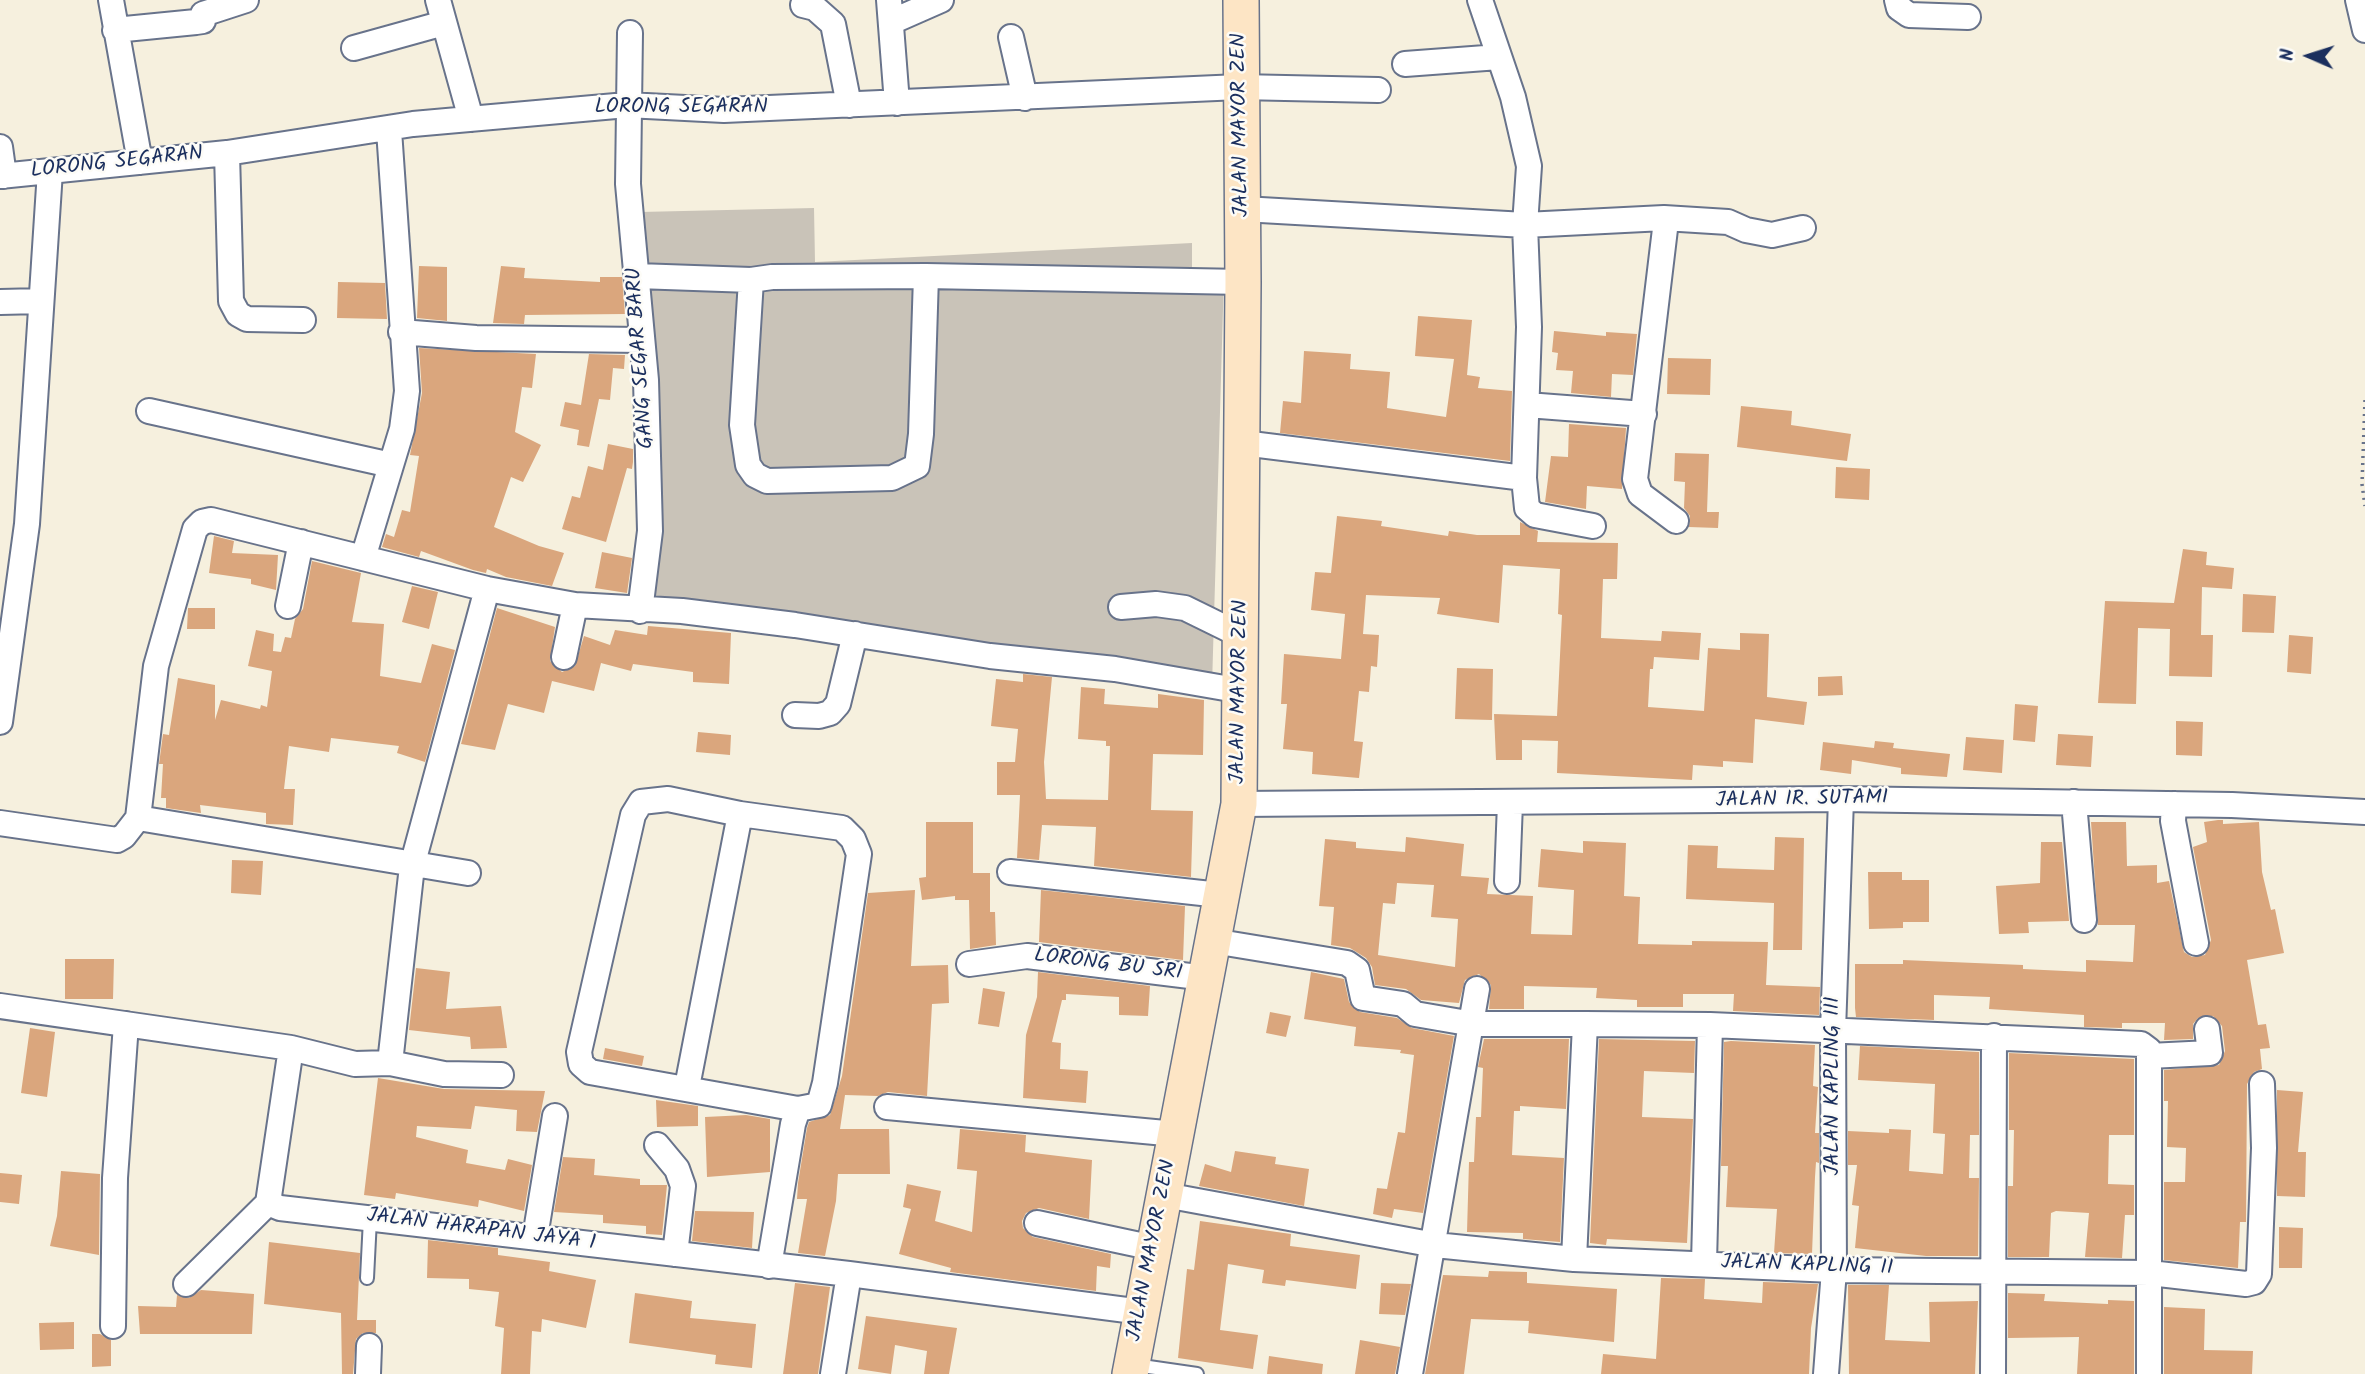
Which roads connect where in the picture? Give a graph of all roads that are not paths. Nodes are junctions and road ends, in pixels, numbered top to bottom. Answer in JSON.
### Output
{"nodes":[{"id":1,"x":111,"y":0,"type":"edge"},
{"id":2,"x":246,"y":0,"type":"edge"},
{"id":3,"x":941,"y":0,"type":"edge"},
{"id":4,"x":1241,"y":0,"type":"edge"},
{"id":5,"x":1480,"y":0,"type":"edge"},
{"id":6,"x":1897,"y":0,"type":"edge"},
{"id":7,"x":2358,"y":0,"type":"edge"},
{"id":8,"x":803,"y":5,"type":"dead end"},
{"id":9,"x":441,"y":11,"type":"edge"},
{"id":10,"x":890,"y":11,"type":"edge"},
{"id":11,"x":1968,"y":17,"type":"dead end"},
{"id":12,"x":115,"y":30,"type":"junction"},
{"id":13,"x":2365,"y":30,"type":"edge"},
{"id":14,"x":630,"y":33,"type":"dead end"},
{"id":15,"x":1011,"y":37,"type":"dead end"},
{"id":16,"x":354,"y":48,"type":"dead end"},
{"id":17,"x":1499,"y":57,"type":"junction"},
{"id":18,"x":1405,"y":64,"type":"dead end"},
{"id":19,"x":1239,"y":87,"type":"junction"},
{"id":20,"x":1378,"y":90,"type":"dead end"},
{"id":21,"x":1025,"y":98,"type":"junction"},
{"id":22,"x":897,"y":103,"type":"junction"},
{"id":23,"x":626,"y":105,"type":"junction"},
{"id":24,"x":849,"y":105,"type":"junction"},
{"id":25,"x":471,"y":119,"type":"junction"},
{"id":26,"x":389,"y":130,"type":"junction"},
{"id":27,"x":0,"y":146,"type":"edge"},
{"id":28,"x":227,"y":153,"type":"junction"},
{"id":29,"x":141,"y":162,"type":"junction"},
{"id":30,"x":50,"y":171,"type":"junction"},
{"id":31,"x":2,"y":176,"type":"edge"},
{"id":32,"x":1243,"y":209,"type":"junction"},
{"id":33,"x":1664,"y":218,"type":"junction"},
{"id":34,"x":1525,"y":225,"type":"junction"},
{"id":35,"x":1803,"y":228,"type":"dead end"},
{"id":36,"x":637,"y":276,"type":"junction"},
{"id":37,"x":926,"y":276,"type":"junction"},
{"id":38,"x":751,"y":280,"type":"junction"},
{"id":39,"x":1243,"y":282,"type":"junction"},
{"id":40,"x":41,"y":301,"type":"junction"},
{"id":41,"x":0,"y":302,"type":"edge"},
{"id":42,"x":303,"y":320,"type":"dead end"},
{"id":43,"x":401,"y":332,"type":"junction"},
{"id":44,"x":642,"y":340,"type":"junction"},
{"id":45,"x":1527,"y":405,"type":"junction"},
{"id":46,"x":149,"y":411,"type":"dead end"},
{"id":47,"x":1644,"y":414,"type":"junction"},
{"id":48,"x":1243,"y":443,"type":"junction"},
{"id":49,"x":391,"y":465,"type":"junction"},
{"id":50,"x":1524,"y":478,"type":"junction"},
{"id":51,"x":1676,"y":521,"type":"dead end"},
{"id":52,"x":1593,"y":526,"type":"dead end"},
{"id":53,"x":301,"y":542,"type":"junction"},
{"id":54,"x":363,"y":558,"type":"junction"},
{"id":55,"x":487,"y":589,"type":"junction"},
{"id":56,"x":575,"y":605,"type":"junction"},
{"id":57,"x":288,"y":606,"type":"dead end"},
{"id":58,"x":1121,"y":607,"type":"dead end"},
{"id":59,"x":640,"y":611,"type":"junction"},
{"id":60,"x":8,"y":622,"type":"edge"},
{"id":61,"x":855,"y":634,"type":"junction"},
{"id":62,"x":1242,"y":636,"type":"junction"},
{"id":63,"x":564,"y":657,"type":"dead end"},
{"id":64,"x":1242,"y":691,"type":"junction"},
{"id":65,"x":795,"y":715,"type":"dead end"},
{"id":66,"x":0,"y":722,"type":"edge"},
{"id":67,"x":1841,"y":799,"type":"junction"},
{"id":68,"x":2074,"y":802,"type":"junction"},
{"id":69,"x":1510,"y":803,"type":"junction"},
{"id":70,"x":1239,"y":804,"type":"junction"},
{"id":71,"x":2174,"y":804,"type":"junction"},
{"id":72,"x":2365,"y":812,"type":"edge"},
{"id":73,"x":740,"y":814,"type":"junction"},
{"id":74,"x":138,"y":818,"type":"junction"},
{"id":75,"x":0,"y":823,"type":"edge"},
{"id":76,"x":412,"y":866,"type":"junction"},
{"id":77,"x":1010,"y":872,"type":"dead end"},
{"id":78,"x":468,"y":873,"type":"dead end"},
{"id":79,"x":1507,"y":881,"type":"dead end"},
{"id":80,"x":1220,"y":895,"type":"junction"},
{"id":81,"x":2084,"y":920,"type":"dead end"},
{"id":82,"x":1213,"y":941,"type":"junction"},
{"id":83,"x":2196,"y":943,"type":"dead end"},
{"id":84,"x":969,"y":964,"type":"dead end"},
{"id":85,"x":1206,"y":978,"type":"junction"},
{"id":86,"x":1477,"y":989,"type":"dead end"},
{"id":87,"x":0,"y":1006,"type":"edge"},
{"id":88,"x":126,"y":1024,"type":"junction"},
{"id":89,"x":1473,"y":1024,"type":"junction"},
{"id":90,"x":1585,"y":1024,"type":"junction"},
{"id":91,"x":1710,"y":1025,"type":"junction"},
{"id":92,"x":2207,"y":1029,"type":"dead end"},
{"id":93,"x":1833,"y":1031,"type":"junction"},
{"id":94,"x":1994,"y":1036,"type":"junction"},
{"id":95,"x":291,"y":1048,"type":"junction"},
{"id":96,"x":2150,"y":1056,"type":"junction"},
{"id":97,"x":390,"y":1063,"type":"junction"},
{"id":98,"x":501,"y":1075,"type":"dead end"},
{"id":99,"x":2263,"y":1084,"type":"dead end"},
{"id":100,"x":687,"y":1087,"type":"junction"},
{"id":101,"x":887,"y":1107,"type":"dead end"},
{"id":102,"x":798,"y":1109,"type":"junction"},
{"id":103,"x":555,"y":1116,"type":"dead end"},
{"id":104,"x":1176,"y":1134,"type":"junction"},
{"id":105,"x":657,"y":1145,"type":"dead end"},
{"id":106,"x":1165,"y":1195,"type":"junction"},
{"id":107,"x":268,"y":1203,"type":"junction"},
{"id":108,"x":370,"y":1219,"type":"junction"},
{"id":109,"x":1037,"y":1223,"type":"dead end"},
{"id":110,"x":534,"y":1237,"type":"junction"},
{"id":111,"x":1435,"y":1245,"type":"junction"},
{"id":112,"x":1154,"y":1248,"type":"junction"},
{"id":113,"x":675,"y":1254,"type":"junction"},
{"id":114,"x":1574,"y":1259,"type":"junction"},
{"id":115,"x":1704,"y":1263,"type":"junction"},
{"id":116,"x":769,"y":1266,"type":"junction"},
{"id":117,"x":1834,"y":1270,"type":"junction"},
{"id":118,"x":1995,"y":1271,"type":"junction"},
{"id":119,"x":2150,"y":1273,"type":"junction"},
{"id":120,"x":849,"y":1274,"type":"junction"},
{"id":121,"x":367,"y":1278,"type":"dead end"},
{"id":122,"x":186,"y":1284,"type":"dead end"},
{"id":123,"x":1142,"y":1312,"type":"junction"},
{"id":124,"x":113,"y":1326,"type":"dead end"},
{"id":125,"x":369,"y":1346,"type":"dead end"},
{"id":126,"x":1131,"y":1369,"type":"edge"},
{"id":127,"x":368,"y":1374,"type":"edge"},
{"id":128,"x":833,"y":1374,"type":"edge"},
{"id":129,"x":1197,"y":1374,"type":"edge"},
{"id":130,"x":1410,"y":1374,"type":"edge"},
{"id":131,"x":1826,"y":1374,"type":"edge"},
{"id":132,"x":1993,"y":1374,"type":"edge"},
{"id":133,"x":2149,"y":1374,"type":"edge"}],
"edges":[{"from":1,"to":12,"type":"street"},
{"from":2,"to":12,"type":"street"},
{"from":3,"to":10,"type":"street"},
{"from":4,"to":19,"type":"street","name":"JALAN MAYOR ZEN"},
{"from":5,"to":17,"type":"street"},
{"from":6,"to":11,"type":"street"},
{"from":7,"to":13,"type":"street"},
{"from":8,"to":24,"type":"street"},
{"from":9,"to":16,"type":"street"},
{"from":9,"to":25,"type":"street"},
{"from":10,"to":22,"type":"street"},
{"from":12,"to":29,"type":"street"},
{"from":14,"to":23,"type":"street","name":"GANG SEGAR BARU"},
{"from":15,"to":21,"type":"street"},
{"from":17,"to":18,"type":"street"},
{"from":17,"to":34,"type":"street"},
{"from":19,"to":20,"type":"street","name":"LORONG SEGARAN"},
{"from":19,"to":21,"type":"street","name":"LORONG SEGARAN"},
{"from":19,"to":32,"type":"street","name":"JALAN MAYOR ZEN"},
{"from":21,"to":22,"type":"street","name":"LORONG SEGARAN"},
{"from":22,"to":24,"type":"street","name":"LORONG SEGARAN"},
{"from":23,"to":24,"type":"street","name":"LORONG SEGARAN"},
{"from":23,"to":25,"type":"street","name":"LORONG SEGARAN"},
{"from":23,"to":36,"type":"street","name":"GANG SEGAR BARU"},
{"from":25,"to":26,"type":"street","name":"LORONG SEGARAN"},
{"from":26,"to":28,"type":"street","name":"LORONG SEGARAN"},
{"from":26,"to":43,"type":"street"},
{"from":27,"to":31,"type":"street"},
{"from":28,"to":29,"type":"street","name":"LORONG SEGARAN"},
{"from":28,"to":42,"type":"street"},
{"from":29,"to":30,"type":"street","name":"LORONG SEGARAN"},
{"from":30,"to":31,"type":"street","name":"LORONG SEGARAN"},
{"from":30,"to":40,"type":"street"},
{"from":32,"to":34,"type":"street"},
{"from":32,"to":39,"type":"street","name":"JALAN MAYOR ZEN"},
{"from":33,"to":34,"type":"street"},
{"from":33,"to":35,"type":"street"},
{"from":33,"to":47,"type":"street"},
{"from":34,"to":45,"type":"street"},
{"from":36,"to":38,"type":"street"},
{"from":36,"to":44,"type":"street","name":"GANG SEGAR BARU"},
{"from":37,"to":38,"type":"street"},
{"from":37,"to":38,"type":"street"},
{"from":37,"to":39,"type":"street"},
{"from":39,"to":48,"type":"street","name":"JALAN MAYOR ZEN"},
{"from":40,"to":41,"type":"street"},
{"from":40,"to":60,"type":"street"},
{"from":43,"to":44,"type":"street"},
{"from":43,"to":49,"type":"street"},
{"from":44,"to":59,"type":"street","name":"GANG SEGAR BARU"},
{"from":45,"to":47,"type":"street"},
{"from":45,"to":50,"type":"street"},
{"from":46,"to":49,"type":"street"},
{"from":47,"to":51,"type":"street"},
{"from":48,"to":50,"type":"street"},
{"from":48,"to":62,"type":"street","name":"JALAN MAYOR ZEN"},
{"from":49,"to":54,"type":"street"},
{"from":50,"to":52,"type":"street"},
{"from":53,"to":54,"type":"street"},
{"from":53,"to":57,"type":"street"},
{"from":53,"to":74,"type":"street"},
{"from":54,"to":55,"type":"street"},
{"from":55,"to":56,"type":"street"},
{"from":55,"to":76,"type":"street"},
{"from":56,"to":59,"type":"street"},
{"from":56,"to":63,"type":"street"},
{"from":58,"to":62,"type":"street"},
{"from":59,"to":61,"type":"street"},
{"from":60,"to":66,"type":"street"},
{"from":61,"to":64,"type":"street"},
{"from":61,"to":65,"type":"street"},
{"from":62,"to":64,"type":"street","name":"JALAN MAYOR ZEN"},
{"from":64,"to":70,"type":"street","name":"JALAN MAYOR ZEN"},
{"from":67,"to":68,"type":"street","name":"JALAN IR. SUTAMI"},
{"from":67,"to":69,"type":"street","name":"JALAN IR. SUTAMI"},
{"from":67,"to":93,"type":"street","name":"JALAN KAPLING III"},
{"from":68,"to":71,"type":"street","name":"JALAN IR. SUTAMI"},
{"from":68,"to":81,"type":"street"},
{"from":69,"to":70,"type":"street","name":"JALAN IR. SUTAMI"},
{"from":69,"to":79,"type":"street"},
{"from":70,"to":80,"type":"street","name":"JALAN MAYOR ZEN"},
{"from":71,"to":72,"type":"street","name":"JALAN IR. SUTAMI"},
{"from":71,"to":83,"type":"street"},
{"from":73,"to":100,"type":"street"},
{"from":73,"to":100,"type":"street"},
{"from":73,"to":102,"type":"street"},
{"from":74,"to":75,"type":"street"},
{"from":74,"to":76,"type":"street"},
{"from":76,"to":78,"type":"street"},
{"from":76,"to":97,"type":"street"},
{"from":77,"to":80,"type":"street"},
{"from":80,"to":82,"type":"street","name":"JALAN MAYOR ZEN"},
{"from":82,"to":85,"type":"street","name":"JALAN MAYOR ZEN"},
{"from":82,"to":89,"type":"street"},
{"from":84,"to":85,"type":"street","name":"LORONG BU SRI"},
{"from":85,"to":104,"type":"street","name":"JALAN MAYOR ZEN"},
{"from":86,"to":89,"type":"street"},
{"from":87,"to":88,"type":"street"},
{"from":88,"to":95,"type":"street"},
{"from":88,"to":124,"type":"street"},
{"from":89,"to":90,"type":"street"},
{"from":89,"to":111,"type":"street"},
{"from":90,"to":91,"type":"street"},
{"from":90,"to":114,"type":"street"},
{"from":91,"to":93,"type":"street"},
{"from":91,"to":115,"type":"street"},
{"from":92,"to":96,"type":"street"},
{"from":93,"to":94,"type":"street"},
{"from":93,"to":117,"type":"street","name":"JALAN KAPLING III"},
{"from":94,"to":96,"type":"street"},
{"from":94,"to":118,"type":"street"},
{"from":95,"to":97,"type":"street"},
{"from":95,"to":107,"type":"street"},
{"from":96,"to":119,"type":"street"},
{"from":97,"to":98,"type":"street"},
{"from":99,"to":119,"type":"street","name":"JALAN KAPLING II"},
{"from":100,"to":102,"type":"street"},
{"from":101,"to":104,"type":"street"},
{"from":102,"to":116,"type":"street"},
{"from":103,"to":110,"type":"street"},
{"from":104,"to":106,"type":"street","name":"JALAN MAYOR ZEN"},
{"from":105,"to":113,"type":"street"},
{"from":106,"to":111,"type":"street","name":"JALAN KAPLING II"},
{"from":106,"to":112,"type":"street","name":"JALAN MAYOR ZEN"},
{"from":107,"to":108,"type":"street","name":"JALAN HARAPAN JAYA 1"},
{"from":107,"to":122,"type":"street"},
{"from":108,"to":110,"type":"street","name":"JALAN HARAPAN JAYA 1"},
{"from":108,"to":121,"type":"lane"},
{"from":109,"to":112,"type":"street"},
{"from":110,"to":113,"type":"street","name":"JALAN HARAPAN JAYA 1"},
{"from":111,"to":114,"type":"street","name":"JALAN KAPLING II"},
{"from":111,"to":130,"type":"street"},
{"from":112,"to":123,"type":"street","name":"JALAN MAYOR ZEN"},
{"from":113,"to":116,"type":"street","name":"JALAN HARAPAN JAYA 1"},
{"from":114,"to":115,"type":"street","name":"JALAN KAPLING II"},
{"from":115,"to":117,"type":"street","name":"JALAN KAPLING II"},
{"from":116,"to":120,"type":"street","name":"JALAN HARAPAN JAYA 1"},
{"from":117,"to":118,"type":"street","name":"JALAN KAPLING II"},
{"from":117,"to":131,"type":"street","name":"JALAN KAPLING III"},
{"from":118,"to":119,"type":"street","name":"JALAN KAPLING II"},
{"from":118,"to":132,"type":"street"},
{"from":119,"to":133,"type":"street"},
{"from":120,"to":123,"type":"street","name":"JALAN HARAPAN JAYA 1"},
{"from":120,"to":128,"type":"street"},
{"from":123,"to":126,"type":"street","name":"JALAN MAYOR ZEN"},
{"from":125,"to":127,"type":"street"},
{"from":126,"to":129,"type":"lane"}]}
